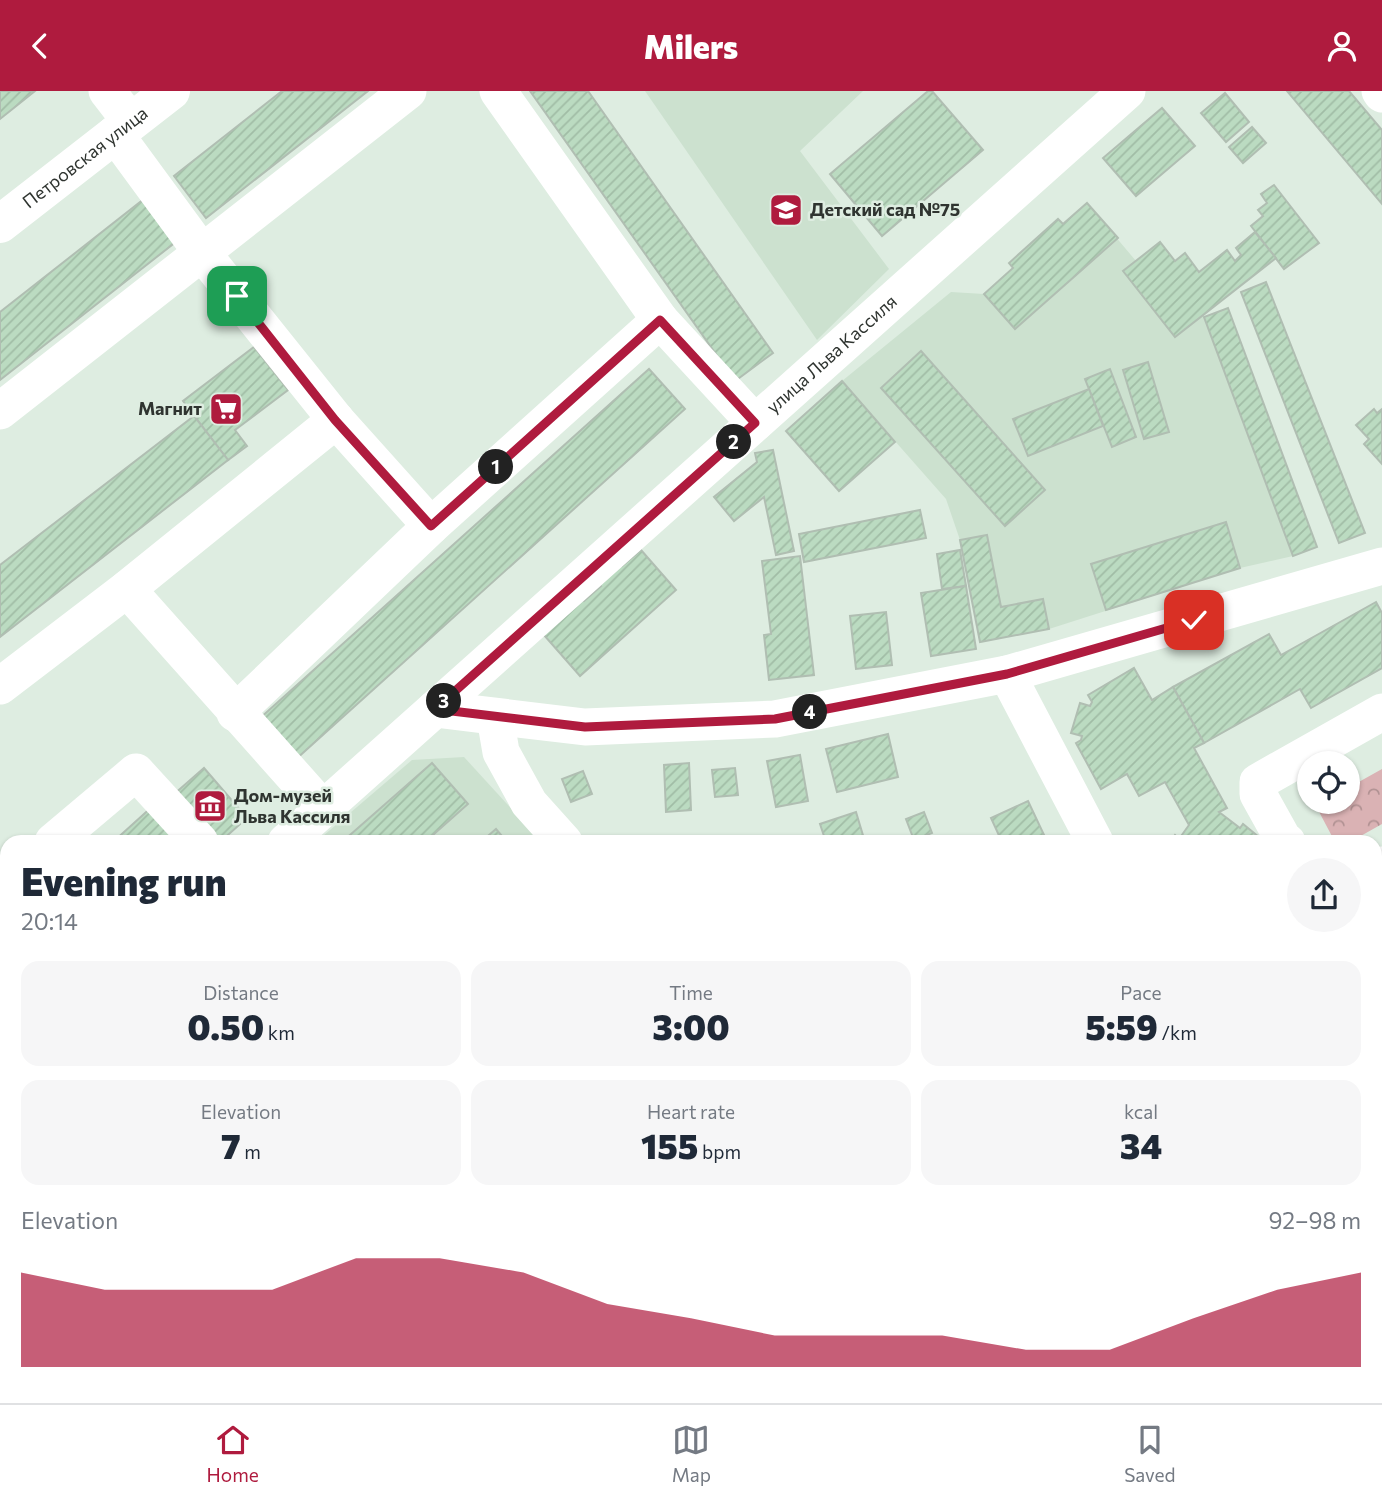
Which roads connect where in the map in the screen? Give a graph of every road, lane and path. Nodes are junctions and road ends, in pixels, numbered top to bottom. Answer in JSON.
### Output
{"nodes":[{"id":1,"x":107,"y":91,"type":"edge"},
{"id":2,"x":171,"y":91,"type":"edge"},
{"id":3,"x":408,"y":91,"type":"edge"},
{"id":4,"x":498,"y":91,"type":"edge"},
{"id":5,"x":1127,"y":91,"type":"edge"},
{"id":6,"x":123,"y":128,"type":"junction"},
{"id":7,"x":0,"y":224,"type":"edge"},
{"id":8,"x":203,"y":254,"type":"junction"},
{"id":9,"x":660,"y":320,"type":"junction"},
{"id":10,"x":0,"y":411,"type":"edge"},
{"id":11,"x":335,"y":420,"type":"junction"},
{"id":12,"x":755,"y":423,"type":"junction"},
{"id":13,"x":431,"y":526,"type":"junction"},
{"id":14,"x":1382,"y":566,"type":"edge"},
{"id":15,"x":127,"y":589,"type":"junction"},
{"id":16,"x":1007,"y":674,"type":"junction"},
{"id":17,"x":0,"y":686,"type":"edge"},
{"id":18,"x":435,"y":709,"type":"junction"},
{"id":19,"x":1382,"y":712,"type":"edge"},
{"id":20,"x":236,"y":713,"type":"junction"},
{"id":21,"x":495,"y":717,"type":"junction"},
{"id":22,"x":323,"y":809,"type":"junction"},
{"id":23,"x":61,"y":835,"type":"edge"},
{"id":24,"x":194,"y":835,"type":"edge"},
{"id":25,"x":294,"y":835,"type":"edge"},
{"id":26,"x":558,"y":835,"type":"edge"},
{"id":27,"x":1091,"y":835,"type":"edge"},
{"id":28,"x":1281,"y":835,"type":"edge"}],
"edges":[{"from":1,"to":6,"type":"street"},
{"from":2,"to":6,"type":"main road","name":"Петровская улица"},
{"from":3,"to":8,"type":"street"},
{"from":4,"to":9,"type":"street"},
{"from":5,"to":12,"type":"street","name":"улица Льва Кассиля"},
{"from":6,"to":7,"type":"main road","name":"Петровская улица"},
{"from":6,"to":8,"type":"street"},
{"from":8,"to":10,"type":"street"},
{"from":8,"to":11,"type":"street"},
{"from":9,"to":12,"type":"street"},
{"from":9,"to":13,"type":"street"},
{"from":11,"to":13,"type":"street"},
{"from":11,"to":15,"type":"street"},
{"from":12,"to":18,"type":"street","name":"улица Льва Кассиля"},
{"from":13,"to":20,"type":"street"},
{"from":14,"to":16,"type":"street"},
{"from":15,"to":17,"type":"street"},
{"from":15,"to":20,"type":"street"},
{"from":16,"to":21,"type":"street"},
{"from":16,"to":27,"type":"street"},
{"from":18,"to":21,"type":"street"},
{"from":18,"to":22,"type":"street","name":"улица Льва Кассиля"},
{"from":19,"to":28,"type":"street"},
{"from":20,"to":22,"type":"street"},
{"from":21,"to":26,"type":"street"},
{"from":22,"to":25,"type":"street","name":"улица Льва Кассиля"},
{"from":23,"to":24,"type":"street"}]}
